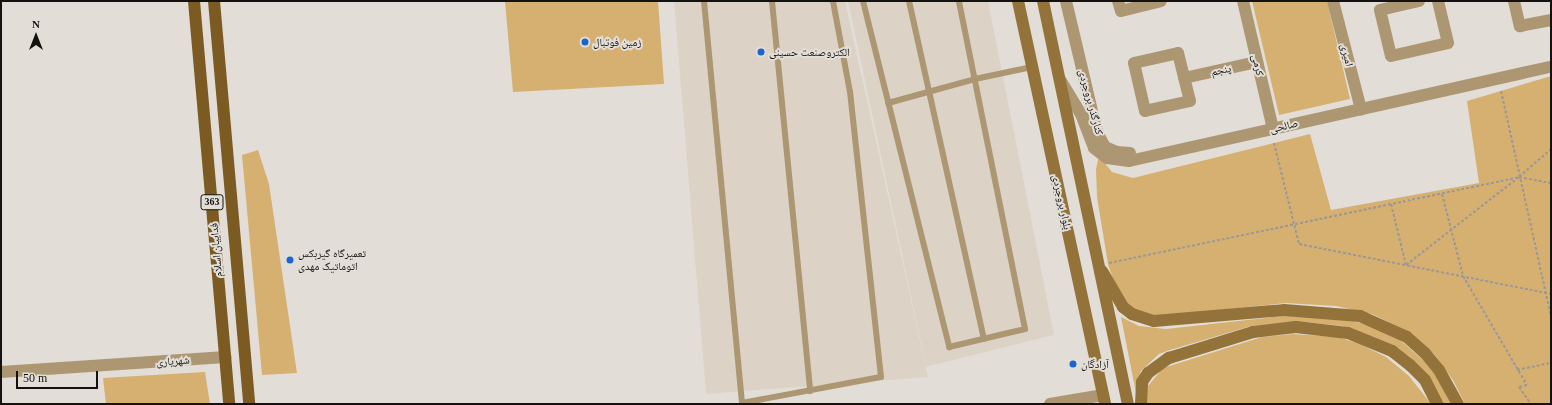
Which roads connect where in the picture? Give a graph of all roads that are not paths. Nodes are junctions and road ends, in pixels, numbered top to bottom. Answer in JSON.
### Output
{"nodes":[{"id":1,"x":194,"y":1,"type":"edge"},
{"id":2,"x":214,"y":1,"type":"edge"},
{"id":3,"x":704,"y":1,"type":"edge"},
{"id":4,"x":772,"y":1,"type":"edge"},
{"id":5,"x":833,"y":1,"type":"edge"},
{"id":6,"x":863,"y":1,"type":"edge"},
{"id":7,"x":909,"y":1,"type":"edge"},
{"id":8,"x":959,"y":1,"type":"edge"},
{"id":9,"x":1018,"y":1,"type":"edge"},
{"id":10,"x":1043,"y":1,"type":"edge"},
{"id":11,"x":1066,"y":1,"type":"edge"},
{"id":12,"x":1118,"y":1,"type":"edge"},
{"id":13,"x":1161,"y":1,"type":"edge"},
{"id":14,"x":1243,"y":1,"type":"edge"},
{"id":15,"x":1333,"y":1,"type":"edge"},
{"id":16,"x":1438,"y":1,"type":"edge"},
{"id":17,"x":1514,"y":1,"type":"edge"},
{"id":18,"x":1413,"y":2,"type":"edge"},
{"id":19,"x":1551,"y":20,"type":"edge"},
{"id":20,"x":1257,"y":62,"type":"junction"},
{"id":21,"x":1032,"y":67,"type":"junction"},
{"id":22,"x":1551,"y":67,"type":"edge"},
{"id":23,"x":1184,"y":78,"type":"junction"},
{"id":24,"x":974,"y":79,"type":"junction"},
{"id":25,"x":1060,"y":80,"type":"junction"},
{"id":26,"x":930,"y":91,"type":"junction"},
{"id":27,"x":888,"y":103,"type":"junction"},
{"id":28,"x":1361,"y":109,"type":"junction"},
{"id":29,"x":1273,"y":129,"type":"junction"},
{"id":30,"x":1184,"y":148,"type":"junction"},
{"id":31,"x":1105,"y":268,"type":"junction"},
{"id":32,"x":984,"y":339,"type":"junction"},
{"id":33,"x":225,"y":357,"type":"junction"},
{"id":34,"x":1,"y":372,"type":"edge"},
{"id":35,"x":810,"y":391,"type":"junction"},
{"id":36,"x":1104,"y":399,"type":"edge"},
{"id":37,"x":229,"y":404,"type":"edge"},
{"id":38,"x":249,"y":404,"type":"edge"},
{"id":39,"x":1050,"y":404,"type":"edge"},
{"id":40,"x":1128,"y":404,"type":"edge"},
{"id":41,"x":1141,"y":404,"type":"edge"},
{"id":42,"x":1437,"y":404,"type":"edge"},
{"id":43,"x":1458,"y":404,"type":"edge"}],
"edges":[{"from":1,"to":33,"type":"main road","name":"فداییان اسلام","number":"363"},
{"from":2,"to":38,"type":"main road","name":"فداییان اسلام","number":"363"},
{"from":3,"to":35,"type":"lane"},
{"from":4,"to":35,"type":"lane"},
{"from":5,"to":35,"type":"lane"},
{"from":6,"to":27,"type":"lane"},
{"from":7,"to":26,"type":"lane"},
{"from":8,"to":24,"type":"lane"},
{"from":9,"to":21,"type":"main road","name":"بلوار بروجردی"},
{"from":10,"to":25,"type":"main road","name":"بلوار بروجردی"},
{"from":11,"to":30,"type":"street","name":"کنارگذر بروجردی"},
{"from":12,"to":13,"type":"street"},
{"from":14,"to":20,"type":"street","name":"کرمی"},
{"from":15,"to":28,"type":"street","name":"امیری"},
{"from":16,"to":18,"type":"street"},
{"from":17,"to":19,"type":"street"},
{"from":20,"to":23,"type":"street","name":"پنجم"},
{"from":20,"to":29,"type":"street","name":"کرمی"},
{"from":21,"to":24,"type":"lane"},
{"from":21,"to":36,"type":"main road","name":"بلوار بروجردی"},
{"from":22,"to":28,"type":"street","name":"صالحی"},
{"from":23,"to":23,"type":"street"},
{"from":24,"to":26,"type":"lane"},
{"from":24,"to":32,"type":"lane"},
{"from":25,"to":30,"type":"street","name":"صالحی"},
{"from":25,"to":31,"type":"main road","name":"بلوار بروجردی"},
{"from":26,"to":27,"type":"lane"},
{"from":26,"to":32,"type":"lane"},
{"from":27,"to":32,"type":"lane"},
{"from":28,"to":29,"type":"street","name":"صالحی"},
{"from":29,"to":30,"type":"street","name":"صالحی"},
{"from":31,"to":40,"type":"main road","name":"بلوار بروجردی"},
{"from":31,"to":43,"type":"main road"},
{"from":33,"to":34,"type":"street","name":"شهریاری"},
{"from":33,"to":37,"type":"main road","name":"فداییان اسلام","number":"363"},
{"from":36,"to":39,"type":"street"},
{"from":41,"to":42,"type":"main road"}]}
